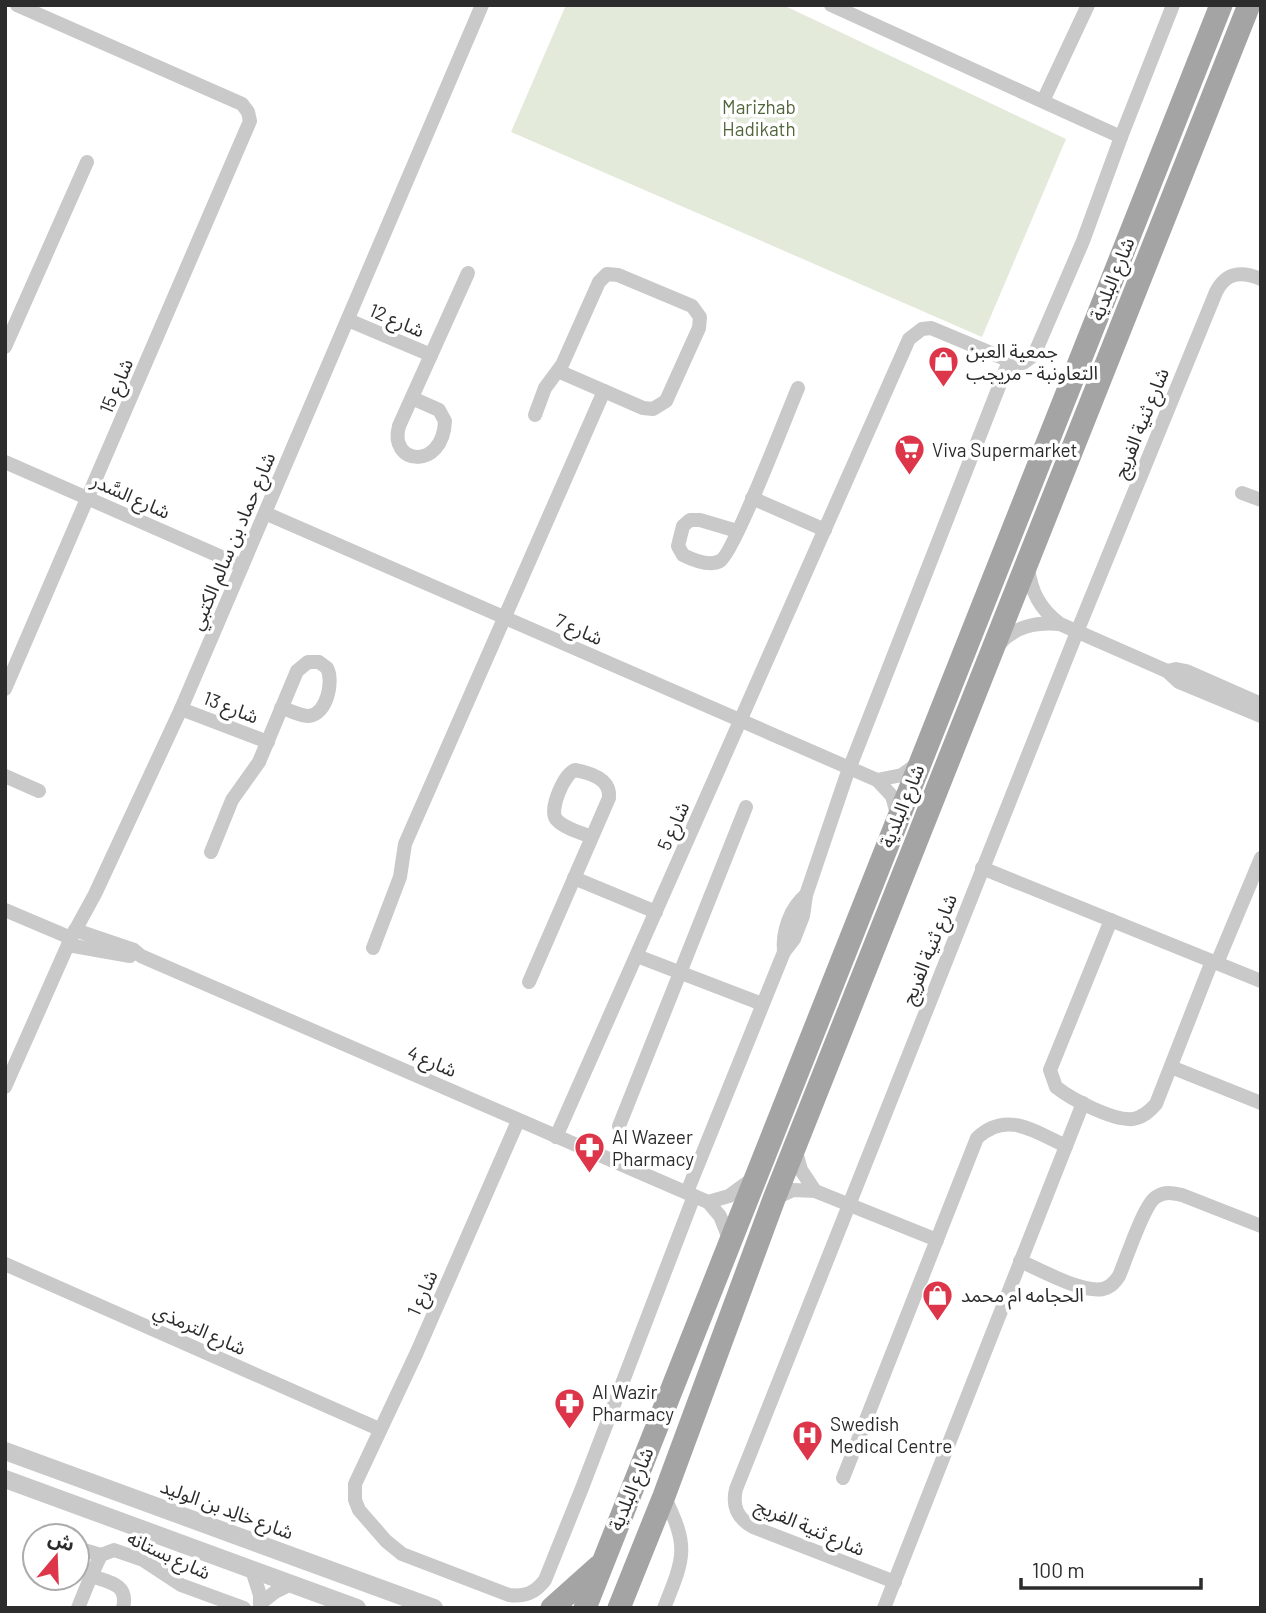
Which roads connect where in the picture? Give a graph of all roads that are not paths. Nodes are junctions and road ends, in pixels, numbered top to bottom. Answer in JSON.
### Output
{"nodes":[{"id":1,"x":17,"y":5,"type":"edge"},
{"id":2,"x":482,"y":5,"type":"edge"},
{"id":3,"x":831,"y":5,"type":"edge"},
{"id":4,"x":1088,"y":5,"type":"edge"},
{"id":5,"x":1173,"y":5,"type":"edge"},
{"id":6,"x":1221,"y":5,"type":"edge"},
{"id":7,"x":1249,"y":5,"type":"edge"},
{"id":8,"x":1043,"y":102,"type":"junction"},
{"id":9,"x":1121,"y":136,"type":"junction"},
{"id":10,"x":87,"y":162,"type":"dead end"},
{"id":11,"x":468,"y":273,"type":"dead end"},
{"id":12,"x":1261,"y":279,"type":"edge"},
{"id":13,"x":348,"y":320,"type":"junction"},
{"id":14,"x":5,"y":347,"type":"edge"},
{"id":15,"x":431,"y":355,"type":"junction"},
{"id":16,"x":1009,"y":361,"type":"junction"},
{"id":17,"x":558,"y":371,"type":"junction"},
{"id":18,"x":798,"y":388,"type":"dead end"},
{"id":19,"x":604,"y":391,"type":"junction"},
{"id":20,"x":412,"y":398,"type":"dead end"},
{"id":21,"x":534,"y":415,"type":"dead end"},
{"id":22,"x":5,"y":462,"type":"edge"},
{"id":23,"x":1242,"y":493,"type":"dead end"},
{"id":24,"x":88,"y":498,"type":"junction"},
{"id":25,"x":752,"y":498,"type":"junction"},
{"id":26,"x":1261,"y":500,"type":"edge"},
{"id":27,"x":265,"y":513,"type":"junction"},
{"id":28,"x":825,"y":530,"type":"junction"},
{"id":29,"x":737,"y":531,"type":"dead end"},
{"id":30,"x":1027,"y":562,"type":"junction"},
{"id":31,"x":242,"y":566,"type":"junction"},
{"id":32,"x":505,"y":618,"type":"junction"},
{"id":33,"x":1060,"y":624,"type":"junction"},
{"id":34,"x":1077,"y":632,"type":"junction"},
{"id":35,"x":991,"y":654,"type":"junction"},
{"id":36,"x":1167,"y":671,"type":"junction"},
{"id":37,"x":5,"y":689,"type":"edge"},
{"id":38,"x":1261,"y":704,"type":"edge"},
{"id":39,"x":281,"y":708,"type":"dead end"},
{"id":40,"x":181,"y":709,"type":"junction"},
{"id":41,"x":1261,"y":716,"type":"edge"},
{"id":42,"x":740,"y":721,"type":"junction"},
{"id":43,"x":268,"y":742,"type":"junction"},
{"id":44,"x":921,"y":760,"type":"junction"},
{"id":45,"x":849,"y":769,"type":"junction"},
{"id":46,"x":5,"y":776,"type":"edge"},
{"id":47,"x":877,"y":780,"type":"junction"},
{"id":48,"x":39,"y":791,"type":"dead end"},
{"id":49,"x":746,"y":807,"type":"dead end"},
{"id":50,"x":898,"y":817,"type":"junction"},
{"id":51,"x":592,"y":837,"type":"junction"},
{"id":52,"x":211,"y":852,"type":"dead end"},
{"id":53,"x":1261,"y":858,"type":"edge"},
{"id":54,"x":982,"y":868,"type":"junction"},
{"id":55,"x":574,"y":878,"type":"junction"},
{"id":56,"x":5,"y":909,"type":"edge"},
{"id":57,"x":656,"y":912,"type":"junction"},
{"id":58,"x":1111,"y":920,"type":"junction"},
{"id":59,"x":71,"y":938,"type":"junction"},
{"id":60,"x":373,"y":948,"type":"dead end"},
{"id":61,"x":637,"y":956,"type":"junction"},
{"id":62,"x":1215,"y":962,"type":"junction"},
{"id":63,"x":680,"y":972,"type":"junction"},
{"id":64,"x":1261,"y":981,"type":"edge"},
{"id":65,"x":529,"y":982,"type":"dead end"},
{"id":66,"x":762,"y":1004,"type":"junction"},
{"id":67,"x":1171,"y":1067,"type":"junction"},
{"id":68,"x":5,"y":1087,"type":"edge"},
{"id":69,"x":1083,"y":1103,"type":"junction"},
{"id":70,"x":1261,"y":1103,"type":"edge"},
{"id":71,"x":518,"y":1121,"type":"junction"},
{"id":72,"x":619,"y":1126,"type":"dead end"},
{"id":73,"x":556,"y":1138,"type":"junction"},
{"id":74,"x":1066,"y":1146,"type":"junction"},
{"id":75,"x":795,"y":1147,"type":"junction"},
{"id":76,"x":755,"y":1177,"type":"junction"},
{"id":77,"x":815,"y":1191,"type":"junction"},
{"id":78,"x":690,"y":1194,"type":"junction"},
{"id":79,"x":774,"y":1199,"type":"junction"},
{"id":80,"x":708,"y":1202,"type":"junction"},
{"id":81,"x":848,"y":1204,"type":"junction"},
{"id":82,"x":1261,"y":1226,"type":"edge"},
{"id":83,"x":937,"y":1240,"type":"junction"},
{"id":84,"x":730,"y":1241,"type":"junction"},
{"id":85,"x":1020,"y":1261,"type":"junction"},
{"id":86,"x":5,"y":1264,"type":"edge"},
{"id":87,"x":379,"y":1429,"type":"junction"},
{"id":88,"x":5,"y":1451,"type":"edge"},
{"id":89,"x":843,"y":1478,"type":"dead end"},
{"id":90,"x":5,"y":1479,"type":"edge"},
{"id":91,"x":664,"y":1496,"type":"junction"},
{"id":92,"x":618,"y":1521,"type":"junction"},
{"id":93,"x":91,"y":1552,"type":"edge"},
{"id":94,"x":101,"y":1555,"type":"junction"},
{"id":95,"x":601,"y":1564,"type":"junction"},
{"id":96,"x":252,"y":1570,"type":"junction"},
{"id":97,"x":91,"y":1576,"type":"joint"},
{"id":98,"x":895,"y":1582,"type":"junction"},
{"id":99,"x":291,"y":1584,"type":"junction"},
{"id":100,"x":260,"y":1605,"type":"edge"},
{"id":101,"x":123,"y":1608,"type":"edge"},
{"id":102,"x":244,"y":1608,"type":"edge"},
{"id":103,"x":357,"y":1608,"type":"edge"},
{"id":104,"x":434,"y":1608,"type":"edge"},
{"id":105,"x":552,"y":1608,"type":"edge"},
{"id":106,"x":585,"y":1608,"type":"edge"},
{"id":107,"x":601,"y":1608,"type":"edge"},
{"id":108,"x":619,"y":1608,"type":"edge"},
{"id":109,"x":664,"y":1608,"type":"edge"},
{"id":110,"x":884,"y":1608,"type":"edge"}],
"edges":[{"from":1,"to":24,"type":"street","name":"شارع 15"},
{"from":2,"to":13,"type":"street","name":"شارع حماد بن سالم الكتبي"},
{"from":3,"to":8,"type":"street"},
{"from":4,"to":8,"type":"street"},
{"from":5,"to":9,"type":"street"},
{"from":6,"to":44,"type":"main road","name":"شارع البلدية"},
{"from":7,"to":30,"type":"main road","name":"شارع البلدية"},
{"from":8,"to":9,"type":"street"},
{"from":9,"to":16,"type":"street"},
{"from":10,"to":14,"type":"street"},
{"from":11,"to":15,"type":"street"},
{"from":12,"to":34,"type":"street","name":"شارع ثنية الفريج"},
{"from":13,"to":15,"type":"street","name":"شارع 12"},
{"from":13,"to":27,"type":"street","name":"شارع حماد بن سالم الكتبي"},
{"from":15,"to":20,"type":"street"},
{"from":16,"to":28,"type":"street","name":"شارع 5"},
{"from":16,"to":45,"type":"street"},
{"from":17,"to":19,"type":"street"},
{"from":17,"to":19,"type":"street"},
{"from":17,"to":21,"type":"street"},
{"from":18,"to":25,"type":"street"},
{"from":19,"to":32,"type":"street"},
{"from":22,"to":24,"type":"street","name":"شارع السَّدر"},
{"from":23,"to":26,"type":"street"},
{"from":24,"to":31,"type":"street","name":"شارع السَّدر"},
{"from":24,"to":37,"type":"street","name":"شارع 15"},
{"from":25,"to":28,"type":"street"},
{"from":25,"to":29,"type":"street"},
{"from":27,"to":31,"type":"street","name":"شارع حماد بن سالم الكتبي"},
{"from":27,"to":32,"type":"street","name":"شارع 7"},
{"from":28,"to":42,"type":"street","name":"شارع 5"},
{"from":30,"to":33,"type":"street"},
{"from":30,"to":35,"type":"main road","name":"شارع البلدية"},
{"from":31,"to":40,"type":"street","name":"شارع حماد بن سالم الكتبي"},
{"from":32,"to":42,"type":"street","name":"شارع 7"},
{"from":32,"to":60,"type":"street"},
{"from":33,"to":34,"type":"street"},
{"from":33,"to":35,"type":"street"},
{"from":34,"to":36,"type":"street"},
{"from":34,"to":54,"type":"street","name":"شارع ثنية الفريج"},
{"from":35,"to":75,"type":"main road","name":"شارع البلدية"},
{"from":36,"to":38,"type":"street"},
{"from":36,"to":41,"type":"street"},
{"from":39,"to":43,"type":"street"},
{"from":40,"to":43,"type":"street","name":"شارع 13"},
{"from":40,"to":59,"type":"street","name":"شارع حماد بن سالم الكتبي"},
{"from":42,"to":45,"type":"street","name":"شارع 7"},
{"from":42,"to":57,"type":"street","name":"شارع 5"},
{"from":43,"to":52,"type":"street"},
{"from":44,"to":47,"type":"street"},
{"from":44,"to":50,"type":"main road","name":"شارع البلدية"},
{"from":45,"to":47,"type":"street","name":"شارع 7"},
{"from":45,"to":66,"type":"street"},
{"from":46,"to":48,"type":"street"},
{"from":47,"to":50,"type":"street"},
{"from":49,"to":63,"type":"street"},
{"from":50,"to":76,"type":"main road","name":"شارع البلدية"},
{"from":51,"to":51,"type":"street"},
{"from":51,"to":55,"type":"street"},
{"from":53,"to":62,"type":"street"},
{"from":54,"to":58,"type":"street"},
{"from":54,"to":81,"type":"street","name":"شارع ثنية الفريج"},
{"from":55,"to":57,"type":"street"},
{"from":55,"to":65,"type":"street"},
{"from":56,"to":59,"type":"street","name":"شارع 4"},
{"from":57,"to":61,"type":"street","name":"شارع 5"},
{"from":58,"to":62,"type":"street"},
{"from":58,"to":69,"type":"street"},
{"from":59,"to":68,"type":"street","name":"شارع حماد بن سالم الكتبي"},
{"from":59,"to":71,"type":"street","name":"شارع 4"},
{"from":61,"to":63,"type":"street"},
{"from":61,"to":73,"type":"street","name":"شارع 5"},
{"from":62,"to":64,"type":"street"},
{"from":62,"to":67,"type":"street"},
{"from":63,"to":66,"type":"street"},
{"from":63,"to":72,"type":"street"},
{"from":66,"to":78,"type":"street"},
{"from":67,"to":69,"type":"street"},
{"from":67,"to":70,"type":"street"},
{"from":69,"to":74,"type":"street"},
{"from":71,"to":73,"type":"street","name":"شارع 4"},
{"from":71,"to":87,"type":"street","name":"شارع 1"},
{"from":73,"to":78,"type":"street","name":"شارع 4"},
{"from":74,"to":83,"type":"street"},
{"from":74,"to":85,"type":"street"},
{"from":75,"to":77,"type":"street"},
{"from":75,"to":79,"type":"main road","name":"شارع البلدية"},
{"from":76,"to":80,"type":"street"},
{"from":76,"to":84,"type":"main road","name":"شارع البلدية"},
{"from":77,"to":79,"type":"street"},
{"from":77,"to":81,"type":"street"},
{"from":78,"to":80,"type":"street","name":"شارع 4"},
{"from":78,"to":87,"type":"street","name":"شارع 1"},
{"from":79,"to":91,"type":"main road","name":"شارع البلدية"},
{"from":80,"to":84,"type":"street"},
{"from":81,"to":83,"type":"street"},
{"from":81,"to":98,"type":"street","name":"شارع ثنية الفريج"},
{"from":82,"to":85,"type":"street"},
{"from":83,"to":89,"type":"street"},
{"from":84,"to":92,"type":"main road","name":"شارع البلدية"},
{"from":85,"to":98,"type":"street"},
{"from":86,"to":87,"type":"street","name":"شارع الترمذي"},
{"from":88,"to":104,"type":"street","name":"شارع خالِد بن الوليد"},
{"from":90,"to":96,"type":"street"},
{"from":91,"to":108,"type":"main road","name":"شارع البلدية"},
{"from":91,"to":109,"type":"street"},
{"from":92,"to":95,"type":"main road","name":"شارع البلدية"},
{"from":92,"to":107,"type":"main road"},
{"from":93,"to":94,"type":"street"},
{"from":94,"to":97,"type":"street","name":"شارع بستانه"},
{"from":94,"to":102,"type":"street","name":"شارع بستانه"},
{"from":95,"to":105,"type":"main road"},
{"from":95,"to":106,"type":"main road","name":"شارع البلدية"},
{"from":96,"to":99,"type":"street"},
{"from":96,"to":100,"type":"street"},
{"from":97,"to":101,"type":"street"},
{"from":98,"to":110,"type":"street"},
{"from":99,"to":100,"type":"street"},
{"from":99,"to":103,"type":"street"}]}
